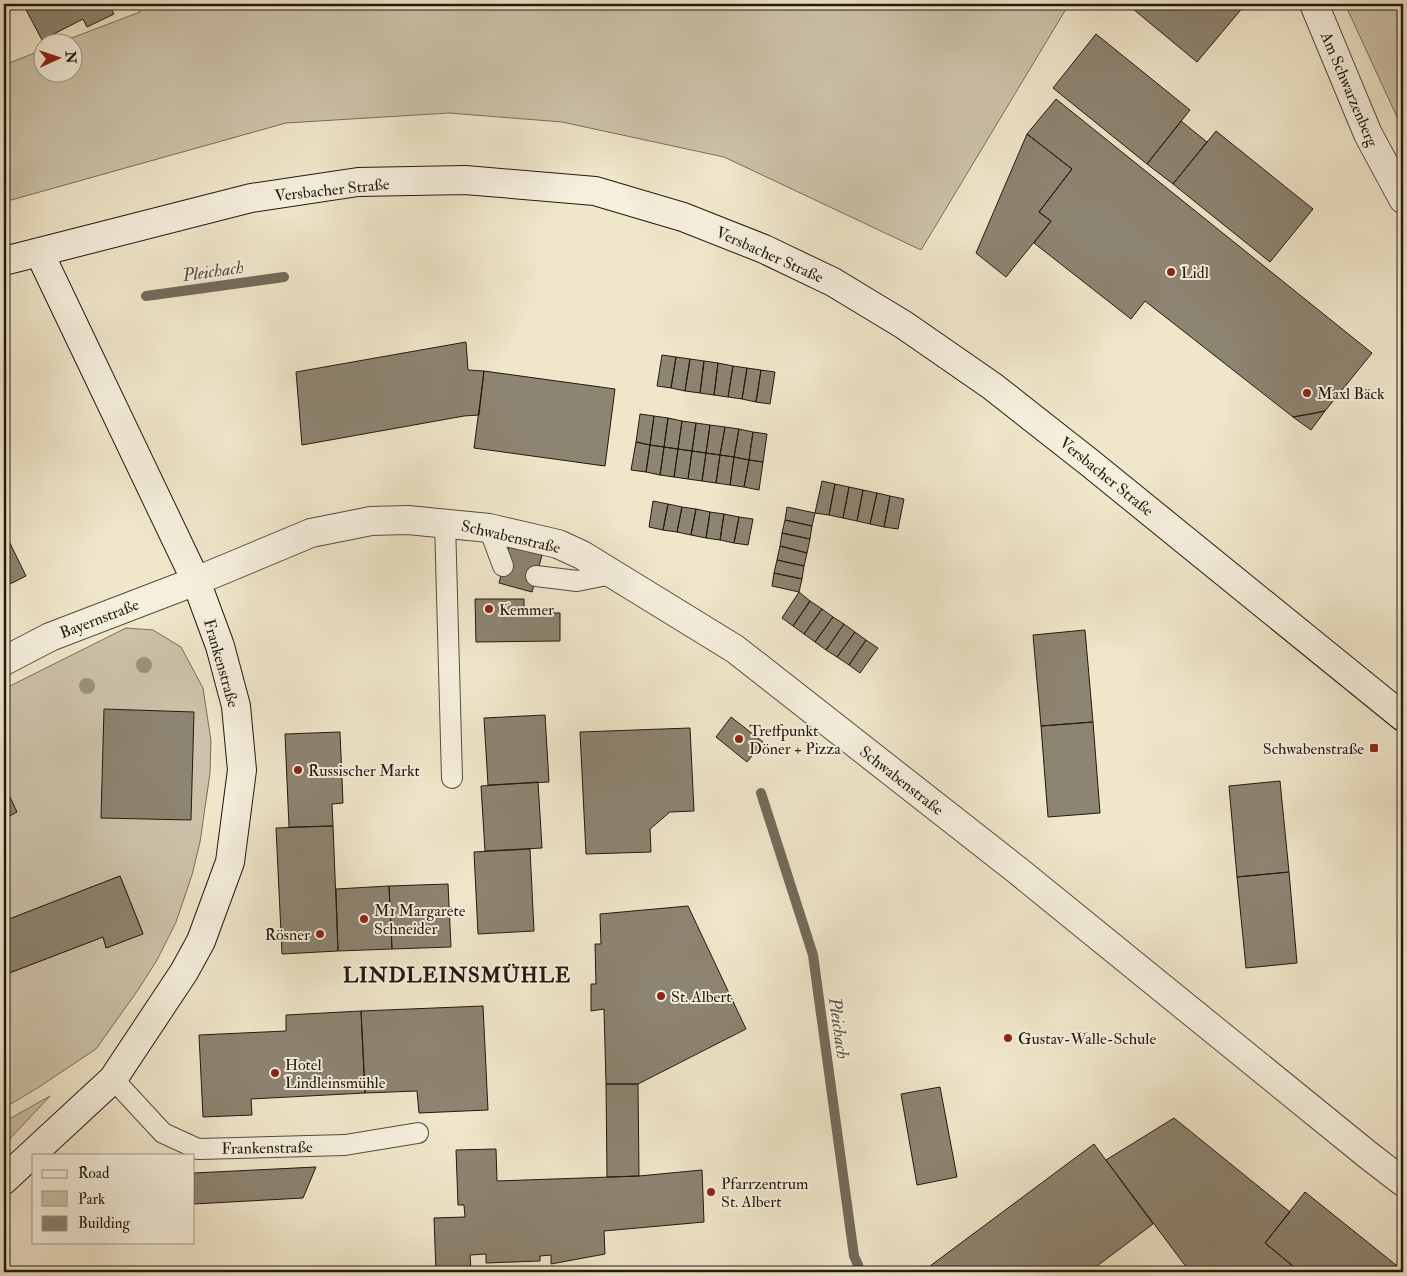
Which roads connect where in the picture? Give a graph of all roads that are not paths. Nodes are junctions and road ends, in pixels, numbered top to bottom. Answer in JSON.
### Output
{"nodes":[{"id":1,"x":1314,"y":4,"type":"edge"},
{"id":2,"x":1403,"y":199,"type":"edge"},
{"id":3,"x":39,"y":252,"type":"junction"},
{"id":4,"x":4,"y":261,"type":"edge"},
{"id":5,"x":445,"y":522,"type":"junction"},
{"id":6,"x":489,"y":528,"type":"junction"},
{"id":7,"x":503,"y":566,"type":"dead end"},
{"id":8,"x":612,"y":574,"type":"junction"},
{"id":9,"x":536,"y":576,"type":"dead end"},
{"id":10,"x":196,"y":581,"type":"junction"},
{"id":11,"x":4,"y":661,"type":"edge"},
{"id":12,"x":1403,"y":717,"type":"edge"},
{"id":13,"x":452,"y":778,"type":"dead end"},
{"id":14,"x":113,"y":1079,"type":"junction"},
{"id":15,"x":418,"y":1133,"type":"dead end"},
{"id":16,"x":32,"y":1154,"type":"edge"},
{"id":17,"x":32,"y":1154,"type":"edge"},
{"id":18,"x":4,"y":1180,"type":"edge"},
{"id":19,"x":1403,"y":1182,"type":"edge"}],
"edges":[{"from":1,"to":2,"type":"street","name":"Am Schwarzenberg"},
{"from":3,"to":4,"type":"street","name":"Versbacher Straße"},
{"from":3,"to":10,"type":"street","name":"Frankenstraße"},
{"from":3,"to":12,"type":"street","name":"Versbacher Straße"},
{"from":5,"to":6,"type":"street","name":"Schwabenstraße"},
{"from":5,"to":10,"type":"street","name":"Schwabenstraße"},
{"from":5,"to":13,"type":"lane"},
{"from":6,"to":7,"type":"lane"},
{"from":6,"to":8,"type":"street","name":"Schwabenstraße"},
{"from":8,"to":9,"type":"lane"},
{"from":8,"to":19,"type":"street","name":"Schwabenstraße"},
{"from":10,"to":11,"type":"street","name":"Bayernstraße"},
{"from":10,"to":14,"type":"street","name":"Frankenstraße"},
{"from":14,"to":15,"type":"lane","name":"Frankenstraße"},
{"from":14,"to":16,"type":"street","name":"Frankenstraße"},
{"from":17,"to":18,"type":"street","name":"Frankenstraße"}]}
